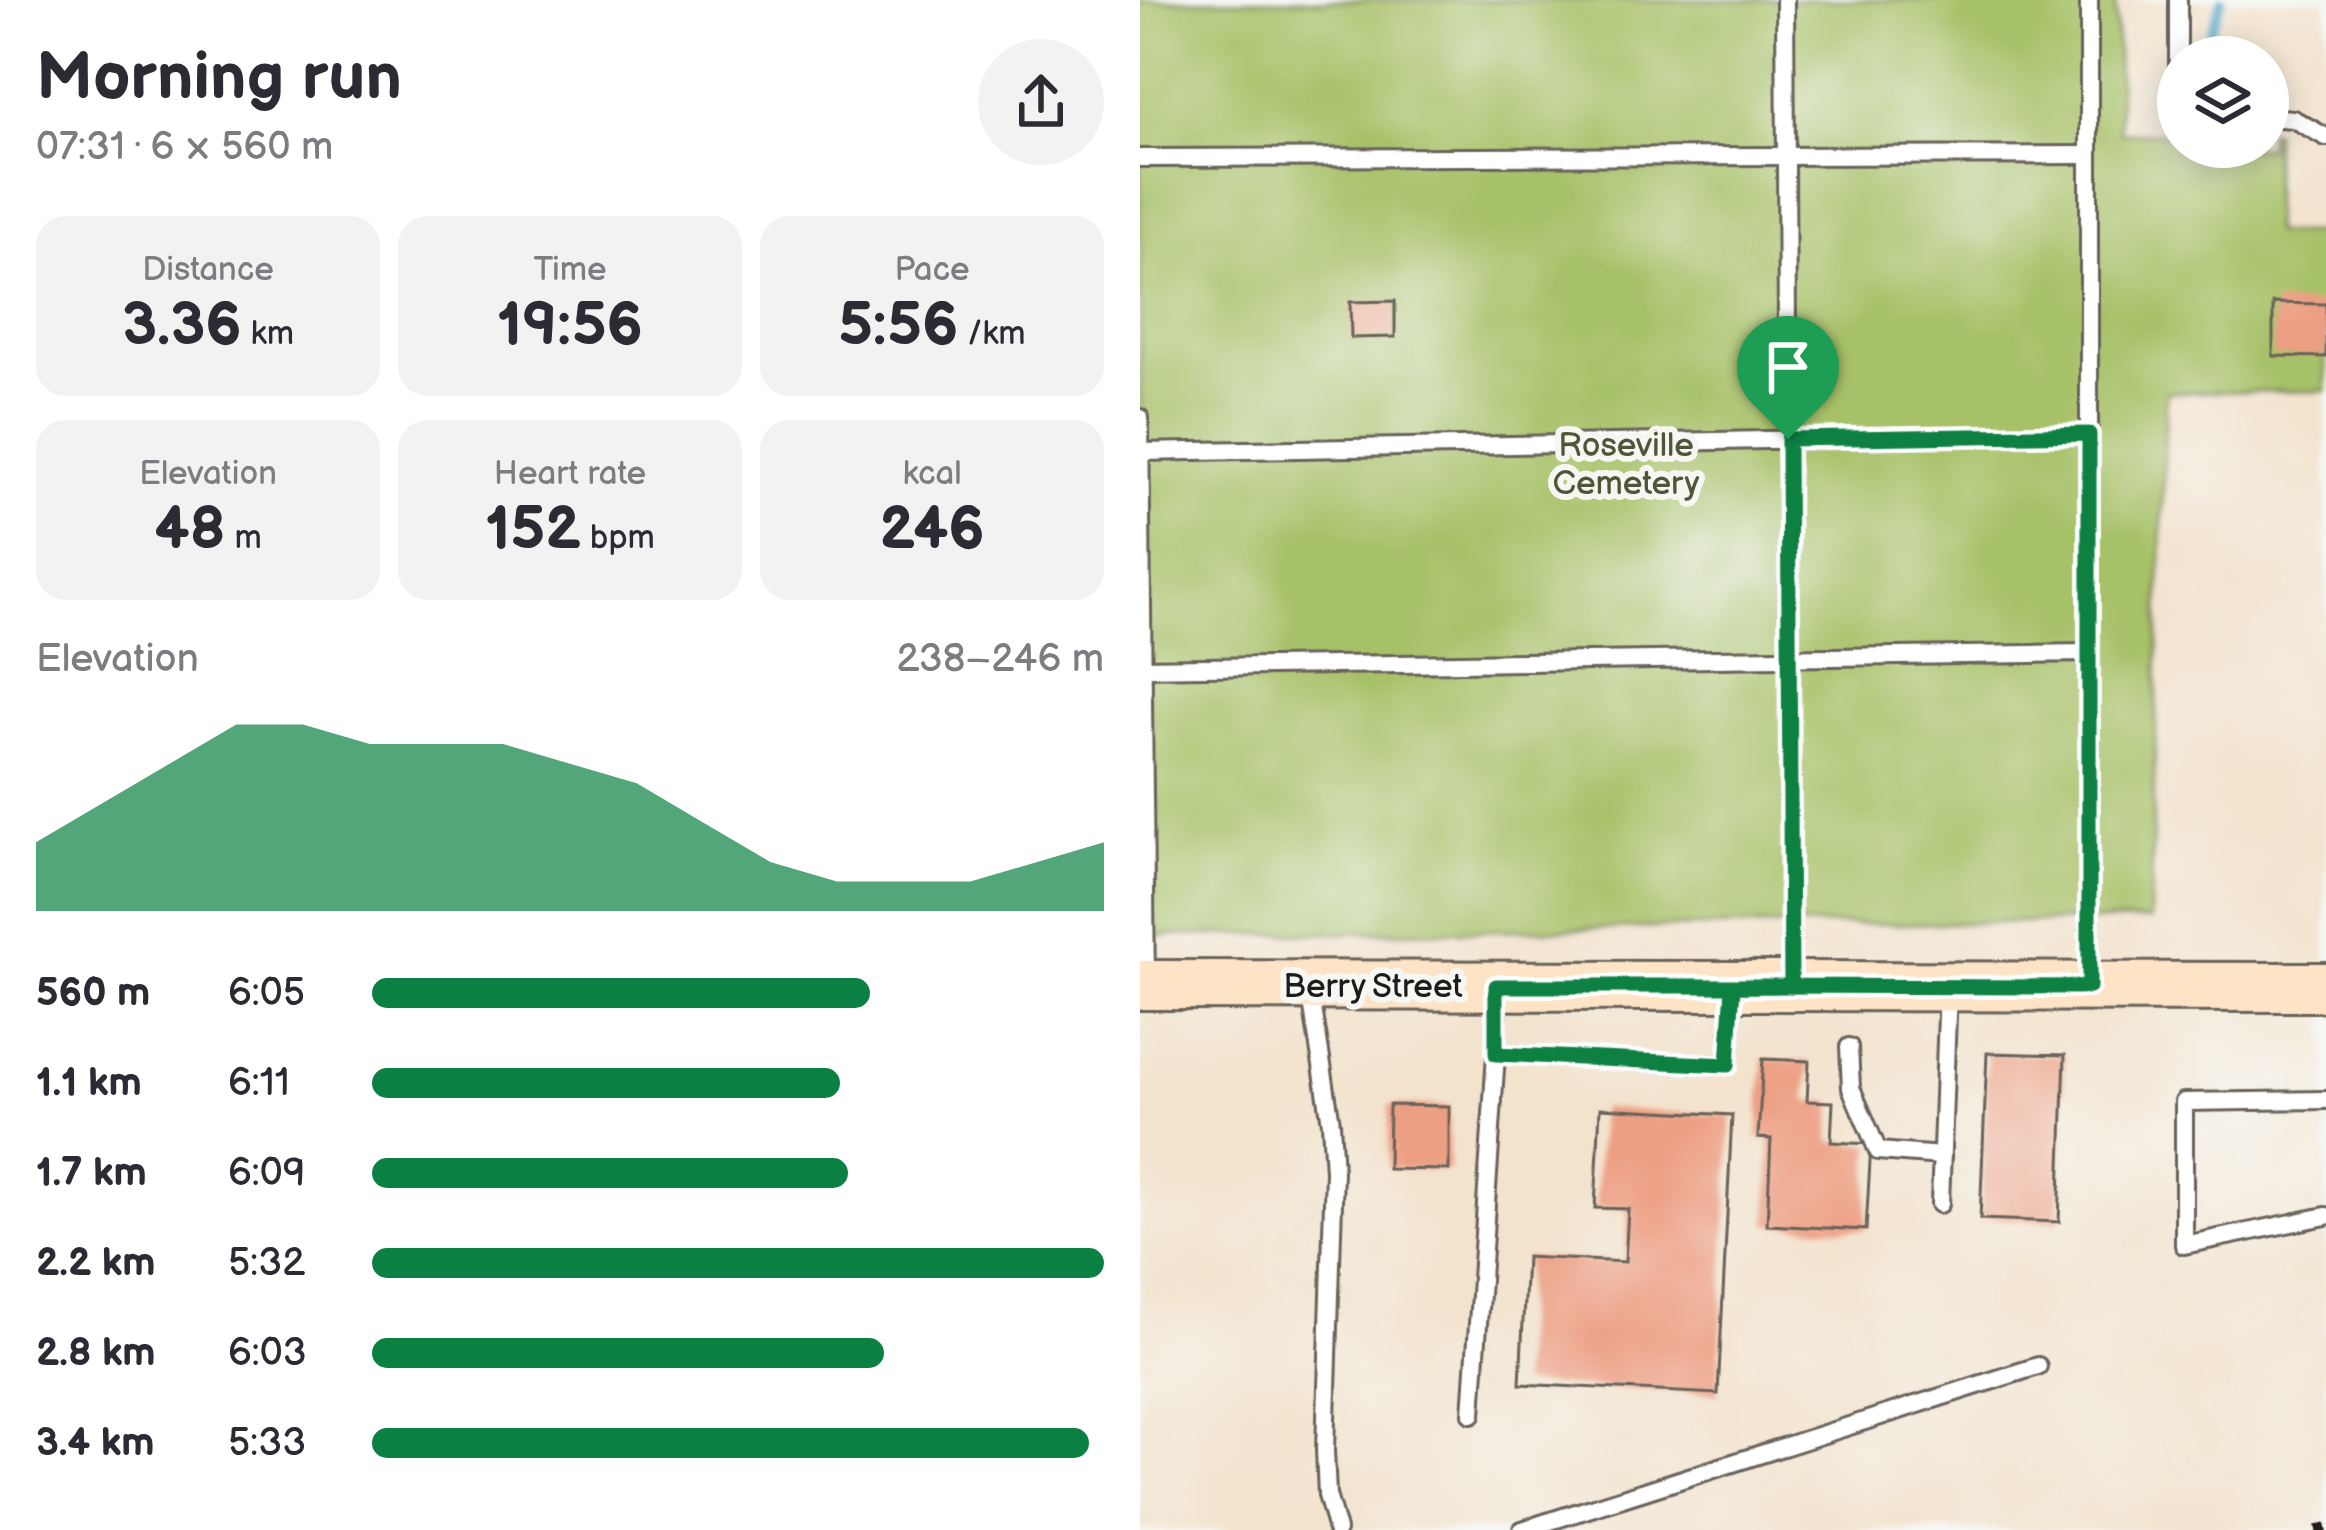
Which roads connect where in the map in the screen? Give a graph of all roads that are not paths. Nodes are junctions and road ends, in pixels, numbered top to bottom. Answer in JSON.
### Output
{"nodes":[{"id":1,"x":1785,"y":0,"type":"edge"},
{"id":2,"x":2089,"y":0,"type":"edge"},
{"id":3,"x":2178,"y":0,"type":"edge"},
{"id":4,"x":2178,"y":36,"type":"edge"},
{"id":5,"x":2289,"y":118,"type":"edge"},
{"id":6,"x":2326,"y":137,"type":"edge"},
{"id":7,"x":2089,"y":155,"type":"junction"},
{"id":8,"x":1786,"y":156,"type":"junction"},
{"id":9,"x":1140,"y":158,"type":"edge"},
{"id":10,"x":1140,"y":418,"type":"edge"},
{"id":11,"x":2089,"y":434,"type":"junction"},
{"id":12,"x":1788,"y":439,"type":"junction"},
{"id":13,"x":1140,"y":452,"type":"edge"},
{"id":14,"x":2089,"y":653,"type":"junction"},
{"id":15,"x":1789,"y":658,"type":"junction"},
{"id":16,"x":1142,"y":668,"type":"edge"},
{"id":17,"x":1143,"y":985,"type":"edge"},
{"id":18,"x":1309,"y":986,"type":"junction"},
{"id":19,"x":1496,"y":986,"type":"junction"},
{"id":20,"x":1733,"y":986,"type":"junction"},
{"id":21,"x":1791,"y":986,"type":"junction"},
{"id":22,"x":1948,"y":986,"type":"junction"},
{"id":23,"x":2089,"y":987,"type":"junction"},
{"id":24,"x":2326,"y":987,"type":"edge"},
{"id":25,"x":1849,"y":1047,"type":"dead end"},
{"id":26,"x":1496,"y":1054,"type":"junction"},
{"id":27,"x":2326,"y":1100,"type":"edge"},
{"id":28,"x":1942,"y":1156,"type":"junction"},
{"id":29,"x":1940,"y":1204,"type":"dead end"},
{"id":30,"x":2326,"y":1216,"type":"edge"},
{"id":31,"x":2038,"y":1366,"type":"dead end"},
{"id":32,"x":1472,"y":1414,"type":"dead end"},
{"id":33,"x":1337,"y":1530,"type":"edge"},
{"id":34,"x":1522,"y":1530,"type":"edge"}],
"edges":[{"from":1,"to":8,"type":"lane"},
{"from":2,"to":7,"type":"lane"},
{"from":3,"to":4,"type":"lane"},
{"from":5,"to":6,"type":"lane"},
{"from":7,"to":8,"type":"lane"},
{"from":7,"to":11,"type":"lane"},
{"from":8,"to":9,"type":"lane"},
{"from":8,"to":12,"type":"lane"},
{"from":10,"to":13,"type":"lane"},
{"from":11,"to":12,"type":"lane"},
{"from":11,"to":14,"type":"lane"},
{"from":12,"to":13,"type":"lane"},
{"from":12,"to":15,"type":"lane"},
{"from":13,"to":16,"type":"lane"},
{"from":14,"to":15,"type":"lane"},
{"from":14,"to":23,"type":"lane"},
{"from":15,"to":16,"type":"lane"},
{"from":15,"to":21,"type":"lane"},
{"from":16,"to":17,"type":"lane"},
{"from":17,"to":18,"type":"street","name":"Berry Street"},
{"from":18,"to":19,"type":"street","name":"Berry Street"},
{"from":18,"to":33,"type":"lane"},
{"from":19,"to":20,"type":"street","name":"Berry Street"},
{"from":19,"to":26,"type":"lane"},
{"from":20,"to":21,"type":"street","name":"Berry Street"},
{"from":20,"to":26,"type":"lane"},
{"from":21,"to":22,"type":"street","name":"Berry Street"},
{"from":22,"to":23,"type":"street","name":"Berry Street"},
{"from":22,"to":28,"type":"lane"},
{"from":23,"to":24,"type":"street","name":"Berry Street"},
{"from":25,"to":28,"type":"lane"},
{"from":26,"to":32,"type":"lane"},
{"from":27,"to":30,"type":"lane"},
{"from":28,"to":29,"type":"lane"},
{"from":31,"to":34,"type":"lane"}]}
